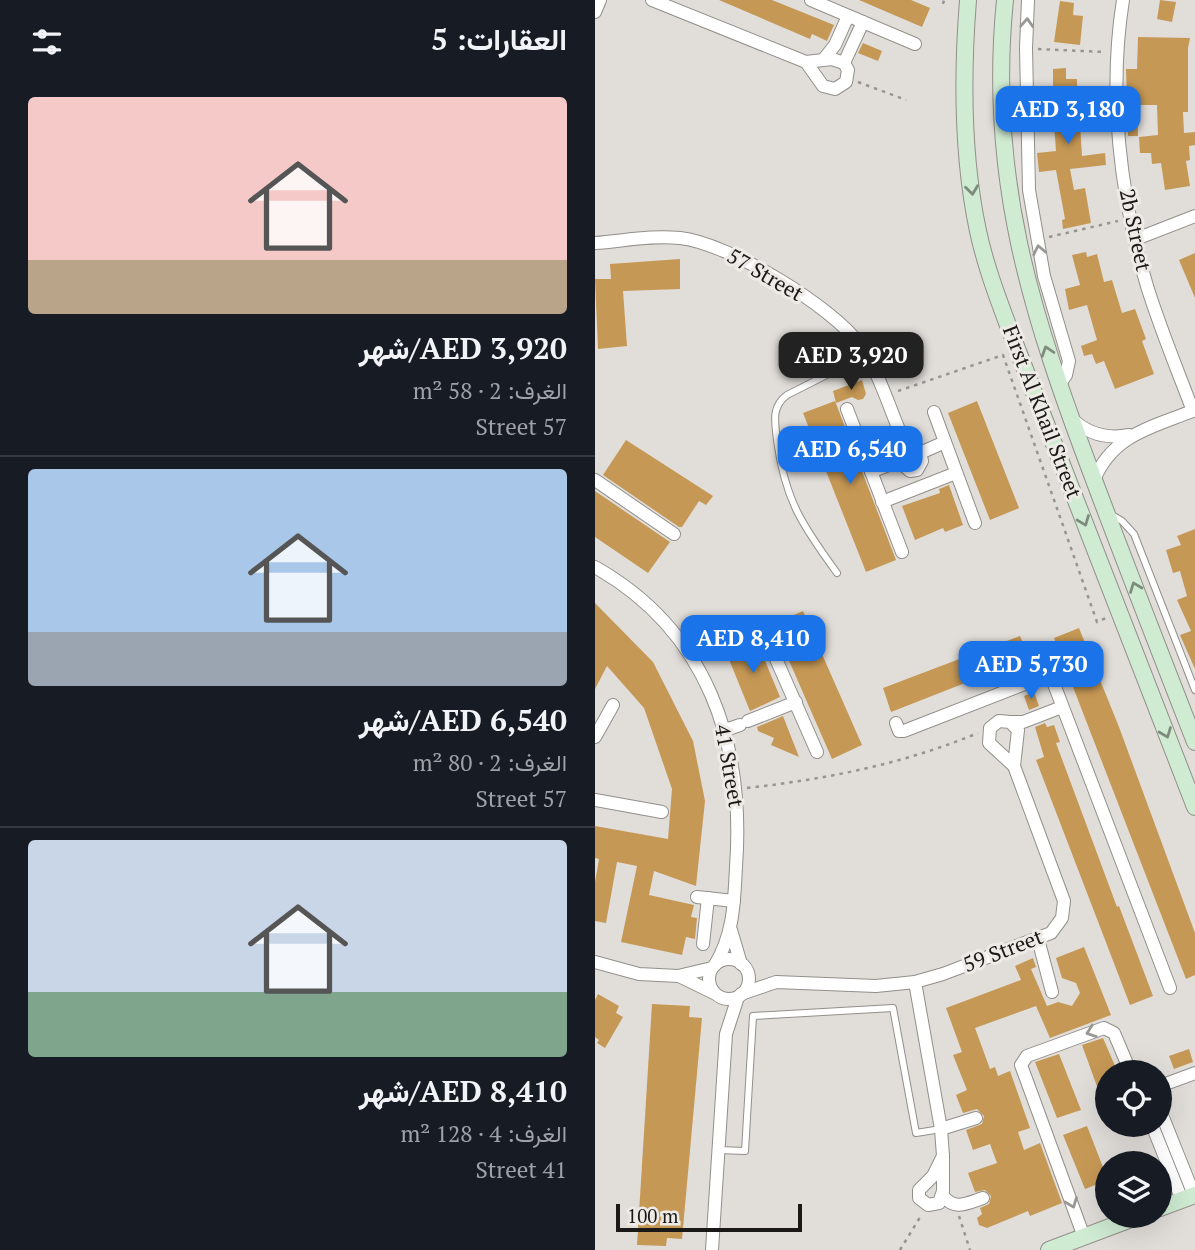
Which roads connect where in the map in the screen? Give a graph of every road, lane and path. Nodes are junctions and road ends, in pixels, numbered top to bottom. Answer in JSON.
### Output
{"nodes":[{"id":1,"x":600,"y":0,"type":"edge"},
{"id":2,"x":652,"y":0,"type":"edge"},
{"id":3,"x":811,"y":0,"type":"edge"},
{"id":4,"x":968,"y":0,"type":"edge"},
{"id":5,"x":1005,"y":0,"type":"edge"},
{"id":6,"x":1028,"y":0,"type":"edge"},
{"id":7,"x":1123,"y":0,"type":"edge"},
{"id":8,"x":595,"y":12,"type":"edge"},
{"id":9,"x":848,"y":16,"type":"junction"},
{"id":10,"x":863,"y":22,"type":"junction"},
{"id":11,"x":915,"y":44,"type":"dead end"},
{"id":12,"x":1026,"y":48,"type":"junction"},
{"id":13,"x":1118,"y":53,"type":"junction"},
{"id":14,"x":823,"y":60,"type":"junction"},
{"id":15,"x":806,"y":62,"type":"junction"},
{"id":16,"x":844,"y":63,"type":"junction"},
{"id":17,"x":848,"y":78,"type":"junction"},
{"id":18,"x":906,"y":100,"type":"dead end"},
{"id":19,"x":1195,"y":216,"type":"edge"},
{"id":20,"x":1132,"y":218,"type":"junction"},
{"id":21,"x":1136,"y":239,"type":"junction"},
{"id":22,"x":1037,"y":240,"type":"junction"},
{"id":23,"x":595,"y":243,"type":"edge"},
{"id":24,"x":866,"y":355,"type":"junction"},
{"id":25,"x":1059,"y":385,"type":"junction"},
{"id":26,"x":884,"y":396,"type":"junction"},
{"id":27,"x":846,"y":409,"type":"dead end"},
{"id":28,"x":1194,"y":411,"type":"edge"},
{"id":29,"x":933,"y":412,"type":"dead end"},
{"id":30,"x":1070,"y":418,"type":"junction"},
{"id":31,"x":1133,"y":434,"type":"junction"},
{"id":32,"x":902,"y":437,"type":"junction"},
{"id":33,"x":945,"y":442,"type":"junction"},
{"id":34,"x":920,"y":453,"type":"junction"},
{"id":35,"x":901,"y":460,"type":"junction"},
{"id":36,"x":871,"y":472,"type":"junction"},
{"id":37,"x":956,"y":473,"type":"junction"},
{"id":38,"x":595,"y":480,"type":"edge"},
{"id":39,"x":1094,"y":480,"type":"junction"},
{"id":40,"x":883,"y":502,"type":"junction"},
{"id":41,"x":1106,"y":513,"type":"junction"},
{"id":42,"x":975,"y":523,"type":"dead end"},
{"id":43,"x":674,"y":534,"type":"dead end"},
{"id":44,"x":902,"y":552,"type":"dead end"},
{"id":45,"x":595,"y":567,"type":"edge"},
{"id":46,"x":837,"y":573,"type":"dead end"},
{"id":47,"x":1120,"y":613,"type":"junction"},
{"id":48,"x":1128,"y":632,"type":"junction"},
{"id":49,"x":769,"y":643,"type":"dead end"},
{"id":50,"x":1041,"y":650,"type":"dead end"},
{"id":51,"x":1050,"y":674,"type":"junction"},
{"id":52,"x":1195,"y":690,"type":"edge"},
{"id":53,"x":796,"y":702,"type":"junction"},
{"id":54,"x":613,"y":705,"type":"dead end"},
{"id":55,"x":1182,"y":710,"type":"junction"},
{"id":56,"x":1064,"y":711,"type":"junction"},
{"id":57,"x":1010,"y":722,"type":"junction"},
{"id":58,"x":896,"y":723,"type":"dead end"},
{"id":59,"x":990,"y":728,"type":"junction"},
{"id":60,"x":725,"y":730,"type":"junction"},
{"id":61,"x":1019,"y":733,"type":"junction"},
{"id":62,"x":595,"y":737,"type":"edge"},
{"id":63,"x":1195,"y":742,"type":"edge"},
{"id":64,"x":817,"y":752,"type":"dead end"},
{"id":65,"x":1014,"y":766,"type":"junction"},
{"id":66,"x":737,"y":789,"type":"junction"},
{"id":67,"x":595,"y":800,"type":"edge"},
{"id":68,"x":1195,"y":807,"type":"edge"},
{"id":69,"x":662,"y":812,"type":"dead end"},
{"id":70,"x":734,"y":901,"type":"junction"},
{"id":71,"x":731,"y":930,"type":"junction"},
{"id":72,"x":1038,"y":939,"type":"junction"},
{"id":73,"x":703,"y":944,"type":"dead end"},
{"id":74,"x":595,"y":962,"type":"edge"},
{"id":75,"x":742,"y":965,"type":"junction"},
{"id":76,"x":714,"y":967,"type":"junction"},
{"id":77,"x":678,"y":976,"type":"junction"},
{"id":78,"x":776,"y":982,"type":"junction"},
{"id":79,"x":915,"y":982,"type":"junction"},
{"id":80,"x":1170,"y":988,"type":"dead end"},
{"id":81,"x":1052,"y":992,"type":"dead end"},
{"id":82,"x":716,"y":995,"type":"junction"},
{"id":83,"x":740,"y":996,"type":"junction"},
{"id":84,"x":726,"y":1034,"type":"junction"},
{"id":85,"x":1125,"y":1060,"type":"edge"},
{"id":86,"x":1195,"y":1073,"type":"edge"},
{"id":87,"x":1172,"y":1082,"type":"edge"},
{"id":88,"x":977,"y":1118,"type":"dead end"},
{"id":89,"x":941,"y":1129,"type":"junction"},
{"id":90,"x":1158,"y":1137,"type":"edge"},
{"id":91,"x":1169,"y":1137,"type":"edge"},
{"id":92,"x":718,"y":1150,"type":"junction"},
{"id":93,"x":943,"y":1156,"type":"junction"},
{"id":94,"x":943,"y":1196,"type":"junction"},
{"id":95,"x":1190,"y":1197,"type":"edge"},
{"id":96,"x":983,"y":1198,"type":"dead end"},
{"id":97,"x":1172,"y":1204,"type":"edge"},
{"id":98,"x":928,"y":1205,"type":"junction"},
{"id":99,"x":955,"y":1206,"type":"junction"},
{"id":100,"x":1108,"y":1228,"type":"edge"},
{"id":101,"x":1084,"y":1237,"type":"junction"},
{"id":102,"x":712,"y":1250,"type":"edge"},
{"id":103,"x":900,"y":1250,"type":"edge"},
{"id":104,"x":970,"y":1250,"type":"edge"},
{"id":105,"x":1049,"y":1250,"type":"edge"}],
"edges":[{"from":1,"to":8,"type":"street"},
{"from":2,"to":15,"type":"street"},
{"from":3,"to":9,"type":"street"},
{"from":4,"to":47,"type":"main road","name":"First Al Khail Street","one_way":true},
{"from":25,"to":5,"type":"main road","name":"First Al Khail Street","one_way":true},
{"from":12,"to":6,"type":"street","one_way":true},
{"from":7,"to":13,"type":"street","name":"2b Street"},
{"from":9,"to":10,"type":"street"},
{"from":9,"to":14,"type":"street"},
{"from":10,"to":11,"type":"street"},
{"from":10,"to":16,"type":"street"},
{"from":12,"to":13,"type":"path"},
{"from":12,"to":22,"type":"street"},
{"from":13,"to":20,"type":"street","name":"2b Street"},
{"from":14,"to":15,"type":"street"},
{"from":14,"to":16,"type":"street"},
{"from":15,"to":17,"type":"street"},
{"from":16,"to":17,"type":"street"},
{"from":17,"to":18,"type":"path"},
{"from":19,"to":21,"type":"street"},
{"from":20,"to":21,"type":"street","name":"2b Street"},
{"from":20,"to":22,"type":"path"},
{"from":21,"to":28,"type":"street","name":"2b Street"},
{"from":25,"to":22,"type":"street","one_way":true},
{"from":23,"to":24,"type":"street","name":"57 Street"},
{"from":24,"to":26,"type":"street","name":"57 Street"},
{"from":24,"to":46,"type":"lane"},
{"from":25,"to":30,"type":"main road","name":"First Al Khail Street"},
{"from":26,"to":32,"type":"street","name":"57 Street"},
{"from":26,"to":47,"type":"path"},
{"from":27,"to":36,"type":"street"},
{"from":28,"to":31,"type":"street"},
{"from":29,"to":33,"type":"street"},
{"from":30,"to":31,"type":"street"},
{"from":30,"to":39,"type":"main road","name":"First Al Khail Street"},
{"from":31,"to":39,"type":"street"},
{"from":32,"to":34,"type":"street"},
{"from":32,"to":35,"type":"street"},
{"from":33,"to":34,"type":"street"},
{"from":33,"to":37,"type":"street"},
{"from":34,"to":35,"type":"street"},
{"from":35,"to":36,"type":"street"},
{"from":36,"to":40,"type":"street"},
{"from":37,"to":40,"type":"street"},
{"from":37,"to":42,"type":"street"},
{"from":38,"to":43,"type":"street"},
{"from":39,"to":41,"type":"main road","name":"First Al Khail Street"},
{"from":40,"to":44,"type":"street"},
{"from":41,"to":52,"type":"lane"},
{"from":55,"to":41,"type":"main road","name":"First Al Khail Street","one_way":true},
{"from":45,"to":60,"type":"street","name":"41 Street"},
{"from":47,"to":48,"type":"main road","name":"First Al Khail Street"},
{"from":48,"to":55,"type":"main road"},
{"from":48,"to":68,"type":"main road","name":"First Al Khail Street","one_way":true},
{"from":49,"to":53,"type":"street"},
{"from":50,"to":51,"type":"street"},
{"from":51,"to":56,"type":"street"},
{"from":51,"to":58,"type":"street"},
{"from":53,"to":60,"type":"street"},
{"from":53,"to":64,"type":"street"},
{"from":54,"to":62,"type":"street"},
{"from":55,"to":63,"type":"main road","name":"First Al Khail Street"},
{"from":56,"to":57,"type":"street"},
{"from":56,"to":61,"type":"street"},
{"from":56,"to":80,"type":"street"},
{"from":57,"to":59,"type":"street"},
{"from":57,"to":61,"type":"street"},
{"from":59,"to":65,"type":"street"},
{"from":59,"to":66,"type":"path"},
{"from":60,"to":66,"type":"street","name":"41 Street"},
{"from":61,"to":65,"type":"street"},
{"from":65,"to":72,"type":"street","name":"59 Street"},
{"from":66,"to":70,"type":"street","name":"41 Street"},
{"from":67,"to":69,"type":"street"},
{"from":70,"to":71,"type":"street","name":"41 Street"},
{"from":70,"to":73,"type":"street"},
{"from":71,"to":75,"type":"street","name":"41 Street"},
{"from":71,"to":76,"type":"street","name":"41 Street"},
{"from":72,"to":79,"type":"street","name":"59 Street"},
{"from":72,"to":81,"type":"street"},
{"from":74,"to":77,"type":"street"},
{"from":75,"to":76,"type":"street"},
{"from":75,"to":78,"type":"street","name":"59 Street"},
{"from":75,"to":83,"type":"street"},
{"from":76,"to":77,"type":"street"},
{"from":76,"to":82,"type":"street"},
{"from":77,"to":82,"type":"street"},
{"from":78,"to":79,"type":"street","name":"59 Street"},
{"from":78,"to":83,"type":"street","name":"59 Street"},
{"from":79,"to":89,"type":"street"},
{"from":82,"to":83,"type":"street"},
{"from":82,"to":84,"type":"street"},
{"from":83,"to":84,"type":"street"},
{"from":84,"to":92,"type":"street"},
{"from":85,"to":101,"type":"street","one_way":true},
{"from":86,"to":87,"type":"street"},
{"from":88,"to":89,"type":"street"},
{"from":89,"to":92,"type":"lane"},
{"from":89,"to":93,"type":"street"},
{"from":90,"to":95,"type":"street"},
{"from":91,"to":95,"type":"street"},
{"from":92,"to":102,"type":"street"},
{"from":93,"to":94,"type":"street"},
{"from":93,"to":98,"type":"street"},
{"from":94,"to":98,"type":"street"},
{"from":94,"to":99,"type":"street"},
{"from":95,"to":97,"type":"main road"},
{"from":96,"to":99,"type":"street"},
{"from":98,"to":103,"type":"path"},
{"from":99,"to":104,"type":"path"},
{"from":100,"to":101,"type":"main road"},
{"from":101,"to":105,"type":"main road"}]}
